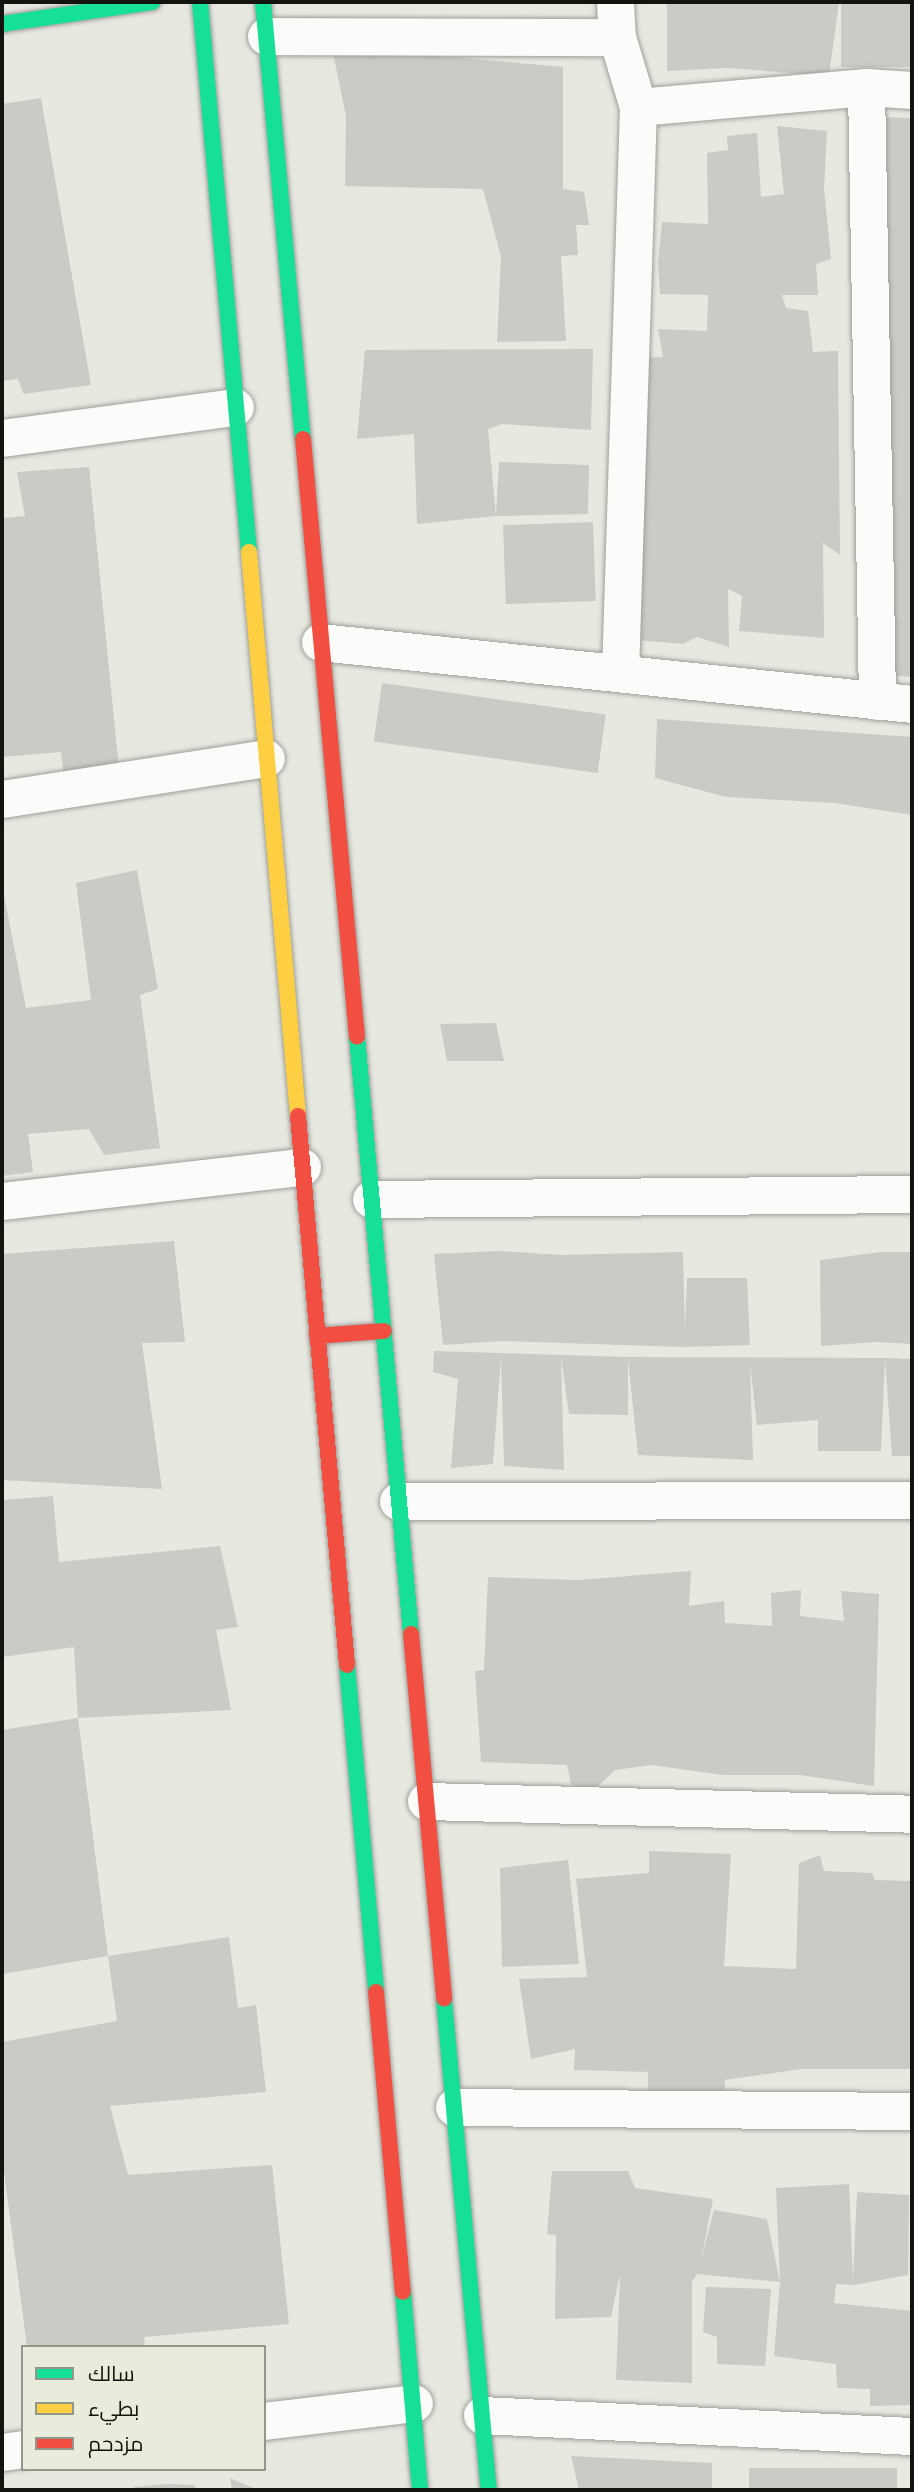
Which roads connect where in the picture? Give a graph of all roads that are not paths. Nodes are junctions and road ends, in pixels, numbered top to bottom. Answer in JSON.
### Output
{"nodes":[{"id":1,"x":152,"y":2,"type":"edge"},
{"id":2,"x":200,"y":2,"type":"edge"},
{"id":3,"x":265,"y":19,"type":"edge"},
{"id":4,"x":616,"y":19,"type":"edge"},
{"id":5,"x":2,"y":24,"type":"edge"},
{"id":6,"x":866,"y":87,"type":"junction"},
{"id":7,"x":912,"y":90,"type":"edge"},
{"id":8,"x":638,"y":107,"type":"junction"},
{"id":9,"x":235,"y":407,"type":"junction"},
{"id":10,"x":2,"y":438,"type":"edge"},
{"id":11,"x":320,"y":642,"type":"junction"},
{"id":12,"x":620,"y":673,"type":"junction"},
{"id":13,"x":895,"y":702,"type":"edge"},
{"id":14,"x":266,"y":758,"type":"junction"},
{"id":15,"x":2,"y":799,"type":"edge"},
{"id":16,"x":302,"y":1167,"type":"junction"},
{"id":17,"x":912,"y":1194,"type":"edge"},
{"id":18,"x":371,"y":1199,"type":"junction"},
{"id":19,"x":2,"y":1201,"type":"edge"},
{"id":20,"x":384,"y":1331,"type":"junction"},
{"id":21,"x":317,"y":1336,"type":"junction"},
{"id":22,"x":912,"y":1500,"type":"edge"},
{"id":23,"x":398,"y":1502,"type":"junction"},
{"id":24,"x":426,"y":1801,"type":"junction"},
{"id":25,"x":912,"y":1814,"type":"edge"},
{"id":26,"x":454,"y":2107,"type":"junction"},
{"id":27,"x":912,"y":2111,"type":"edge"},
{"id":28,"x":414,"y":2403,"type":"junction"},
{"id":29,"x":482,"y":2415,"type":"junction"},
{"id":30,"x":266,"y":2421,"type":"edge"},
{"id":31,"x":912,"y":2436,"type":"edge"},
{"id":32,"x":21,"y":2449,"type":"edge"},
{"id":33,"x":2,"y":2452,"type":"edge"},
{"id":34,"x":420,"y":2490,"type":"edge"},
{"id":35,"x":489,"y":2490,"type":"edge"}],
"edges":[{"from":1,"to":5,"type":"main road"},
{"from":2,"to":9,"type":"main road"},
{"from":3,"to":4,"type":"street"},
{"from":3,"to":11,"type":"main road"},
{"from":4,"to":8,"type":"street"},
{"from":6,"to":7,"type":"street"},
{"from":6,"to":8,"type":"street"},
{"from":6,"to":13,"type":"street"},
{"from":8,"to":12,"type":"street"},
{"from":9,"to":10,"type":"street"},
{"from":9,"to":14,"type":"main road"},
{"from":11,"to":12,"type":"street"},
{"from":11,"to":18,"type":"main road"},
{"from":12,"to":13,"type":"street"},
{"from":14,"to":15,"type":"street"},
{"from":14,"to":16,"type":"main road"},
{"from":16,"to":19,"type":"street"},
{"from":16,"to":21,"type":"main road"},
{"from":17,"to":18,"type":"street"},
{"from":18,"to":20,"type":"main road"},
{"from":20,"to":21,"type":"main road"},
{"from":20,"to":23,"type":"main road"},
{"from":21,"to":28,"type":"main road"},
{"from":22,"to":23,"type":"street"},
{"from":23,"to":24,"type":"main road"},
{"from":24,"to":25,"type":"street"},
{"from":24,"to":26,"type":"main road"},
{"from":26,"to":27,"type":"street"},
{"from":26,"to":29,"type":"main road"},
{"from":28,"to":30,"type":"street"},
{"from":28,"to":34,"type":"main road"},
{"from":29,"to":31,"type":"street"},
{"from":29,"to":35,"type":"main road"},
{"from":32,"to":33,"type":"street"}]}
